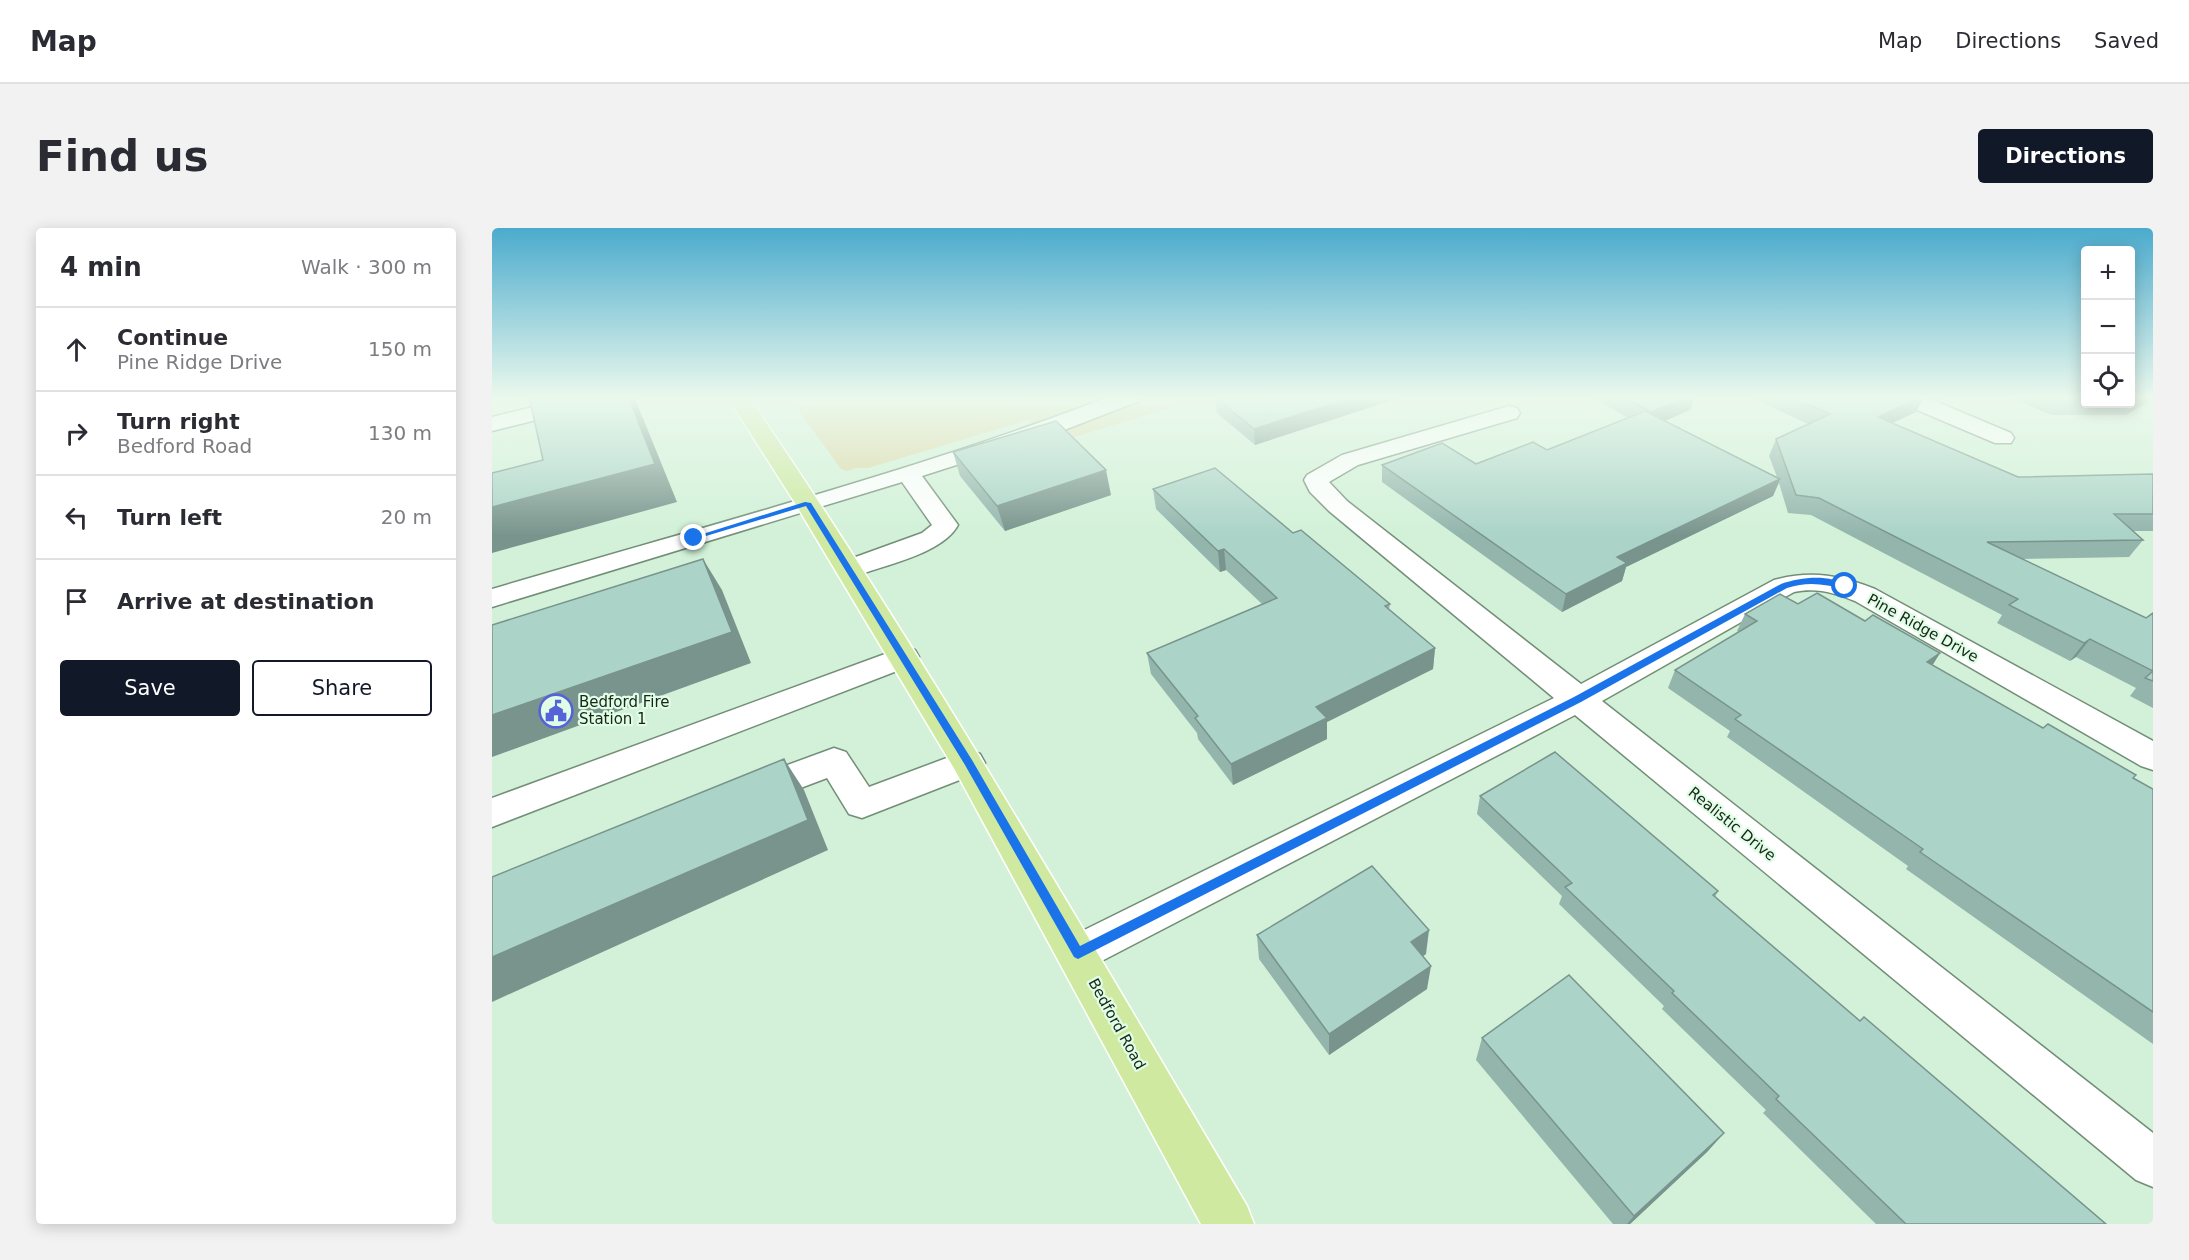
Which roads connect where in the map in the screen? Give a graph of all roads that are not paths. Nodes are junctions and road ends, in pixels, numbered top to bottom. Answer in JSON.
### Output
{"nodes":[{"id":1,"x":768,"y":442,"type":"edge"},
{"id":2,"x":1003,"y":442,"type":"edge"},
{"id":3,"x":1409,"y":442,"type":"edge"},
{"id":4,"x":907,"y":473,"type":"junction"},
{"id":5,"x":808,"y":503,"type":"junction"},
{"id":6,"x":849,"y":569,"type":"junction"},
{"id":7,"x":492,"y":598,"type":"edge"},
{"id":8,"x":904,"y":657,"type":"junction"},
{"id":9,"x":1578,"y":700,"type":"junction"},
{"id":10,"x":2153,"y":757,"type":"edge"},
{"id":11,"x":968,"y":763,"type":"junction"},
{"id":12,"x":724,"y":804,"type":"edge"},
{"id":13,"x":492,"y":813,"type":"edge"},
{"id":14,"x":1078,"y":953,"type":"junction"},
{"id":15,"x":2153,"y":1163,"type":"edge"},
{"id":16,"x":1229,"y":1224,"type":"edge"}],
"edges":[{"from":1,"to":5,"type":"main road","name":"Bedford Road"},
{"from":2,"to":4,"type":"street"},
{"from":3,"to":9,"type":"street","name":"Realistic Drive"},
{"from":4,"to":5,"type":"street"},
{"from":4,"to":6,"type":"street"},
{"from":5,"to":6,"type":"main road","name":"Bedford Road"},
{"from":5,"to":7,"type":"street"},
{"from":6,"to":8,"type":"main road","name":"Bedford Road"},
{"from":8,"to":11,"type":"main road","name":"Bedford Road"},
{"from":8,"to":13,"type":"street"},
{"from":9,"to":10,"type":"street","name":"Pine Ridge Drive"},
{"from":9,"to":14,"type":"street","name":"Pine Ridge Drive"},
{"from":9,"to":15,"type":"street","name":"Realistic Drive"},
{"from":11,"to":12,"type":"street"},
{"from":11,"to":14,"type":"main road","name":"Bedford Road"},
{"from":14,"to":16,"type":"main road","name":"Bedford Road"}]}
